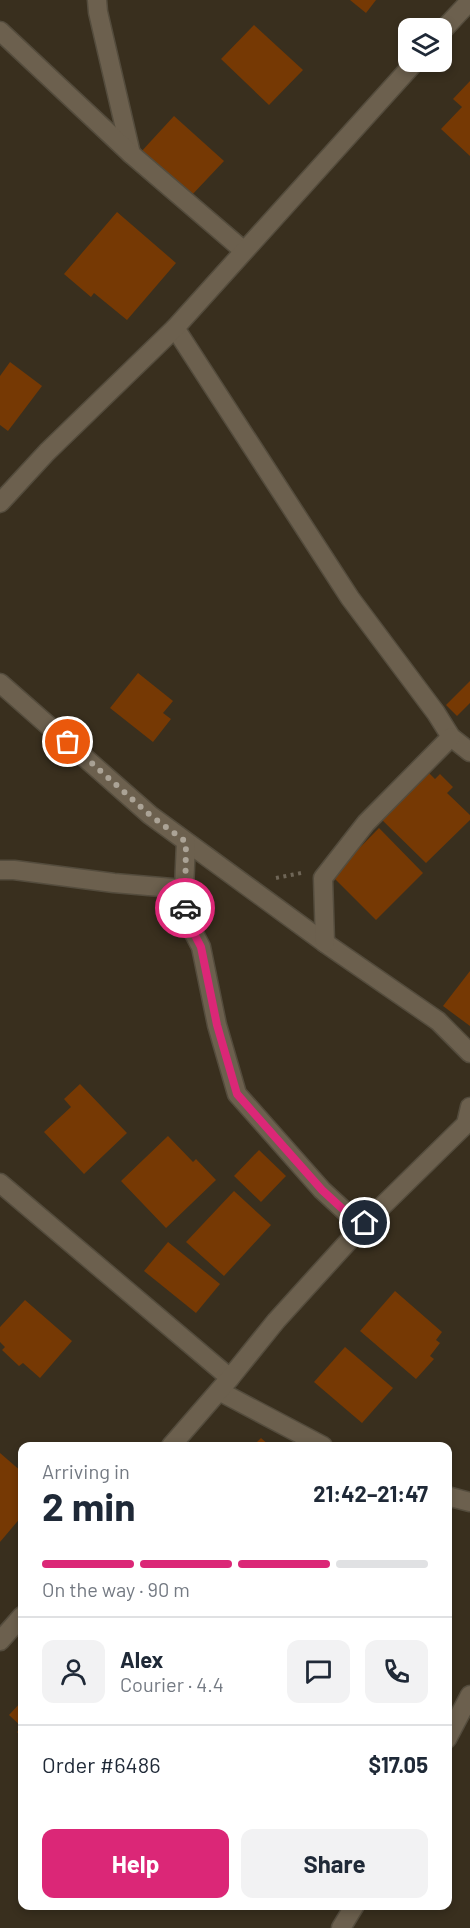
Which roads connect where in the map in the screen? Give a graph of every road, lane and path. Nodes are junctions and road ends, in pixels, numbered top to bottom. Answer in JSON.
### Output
{"nodes":[{"id":1,"x":98,"y":0,"type":"edge"},
{"id":2,"x":468,"y":5,"type":"edge"},
{"id":3,"x":452,"y":21,"type":"edge"},
{"id":4,"x":0,"y":31,"type":"edge"},
{"id":5,"x":406,"y":72,"type":"edge"},
{"id":6,"x":131,"y":154,"type":"junction"},
{"id":7,"x":243,"y":250,"type":"junction"},
{"id":8,"x":175,"y":328,"type":"junction"},
{"id":9,"x":0,"y":503,"type":"edge"},
{"id":10,"x":0,"y":683,"type":"edge"},
{"id":11,"x":451,"y":737,"type":"junction"},
{"id":12,"x":470,"y":752,"type":"edge"},
{"id":13,"x":186,"y":842,"type":"junction"},
{"id":14,"x":0,"y":870,"type":"edge"},
{"id":15,"x":323,"y":878,"type":"junction"},
{"id":16,"x":246,"y":885,"type":"junction"},
{"id":17,"x":184,"y":889,"type":"junction"},
{"id":18,"x":325,"y":943,"type":"junction"},
{"id":19,"x":470,"y":1053,"type":"edge"},
{"id":20,"x":470,"y":1107,"type":"edge"},
{"id":21,"x":0,"y":1183,"type":"edge"},
{"id":22,"x":365,"y":1223,"type":"junction"},
{"id":23,"x":224,"y":1384,"type":"junction"},
{"id":24,"x":174,"y":1442,"type":"edge"},
{"id":25,"x":317,"y":1442,"type":"edge"},
{"id":26,"x":452,"y":1497,"type":"edge"},
{"id":27,"x":470,"y":1502,"type":"edge"},
{"id":28,"x":18,"y":1620,"type":"edge"},
{"id":29,"x":0,"y":1640,"type":"edge"},
{"id":30,"x":470,"y":1695,"type":"edge"},
{"id":31,"x":452,"y":1729,"type":"edge"},
{"id":32,"x":353,"y":1910,"type":"edge"},
{"id":33,"x":341,"y":1928,"type":"edge"}],
"edges":[{"from":1,"to":6,"type":"street"},
{"from":2,"to":3,"type":"street"},
{"from":4,"to":6,"type":"street"},
{"from":5,"to":7,"type":"street"},
{"from":6,"to":7,"type":"street"},
{"from":7,"to":8,"type":"street"},
{"from":8,"to":9,"type":"street"},
{"from":8,"to":11,"type":"street"},
{"from":10,"to":13,"type":"street"},
{"from":11,"to":12,"type":"street"},
{"from":11,"to":15,"type":"street"},
{"from":13,"to":16,"type":"street"},
{"from":13,"to":17,"type":"street"},
{"from":14,"to":17,"type":"street"},
{"from":15,"to":16,"type":"path"},
{"from":15,"to":18,"type":"street"},
{"from":16,"to":18,"type":"street"},
{"from":17,"to":22,"type":"street"},
{"from":18,"to":19,"type":"street"},
{"from":20,"to":22,"type":"street"},
{"from":21,"to":23,"type":"street"},
{"from":22,"to":23,"type":"street"},
{"from":23,"to":24,"type":"street"},
{"from":23,"to":25,"type":"street"},
{"from":26,"to":27,"type":"street"},
{"from":28,"to":29,"type":"street"},
{"from":30,"to":31,"type":"street"},
{"from":32,"to":33,"type":"street"}]}
